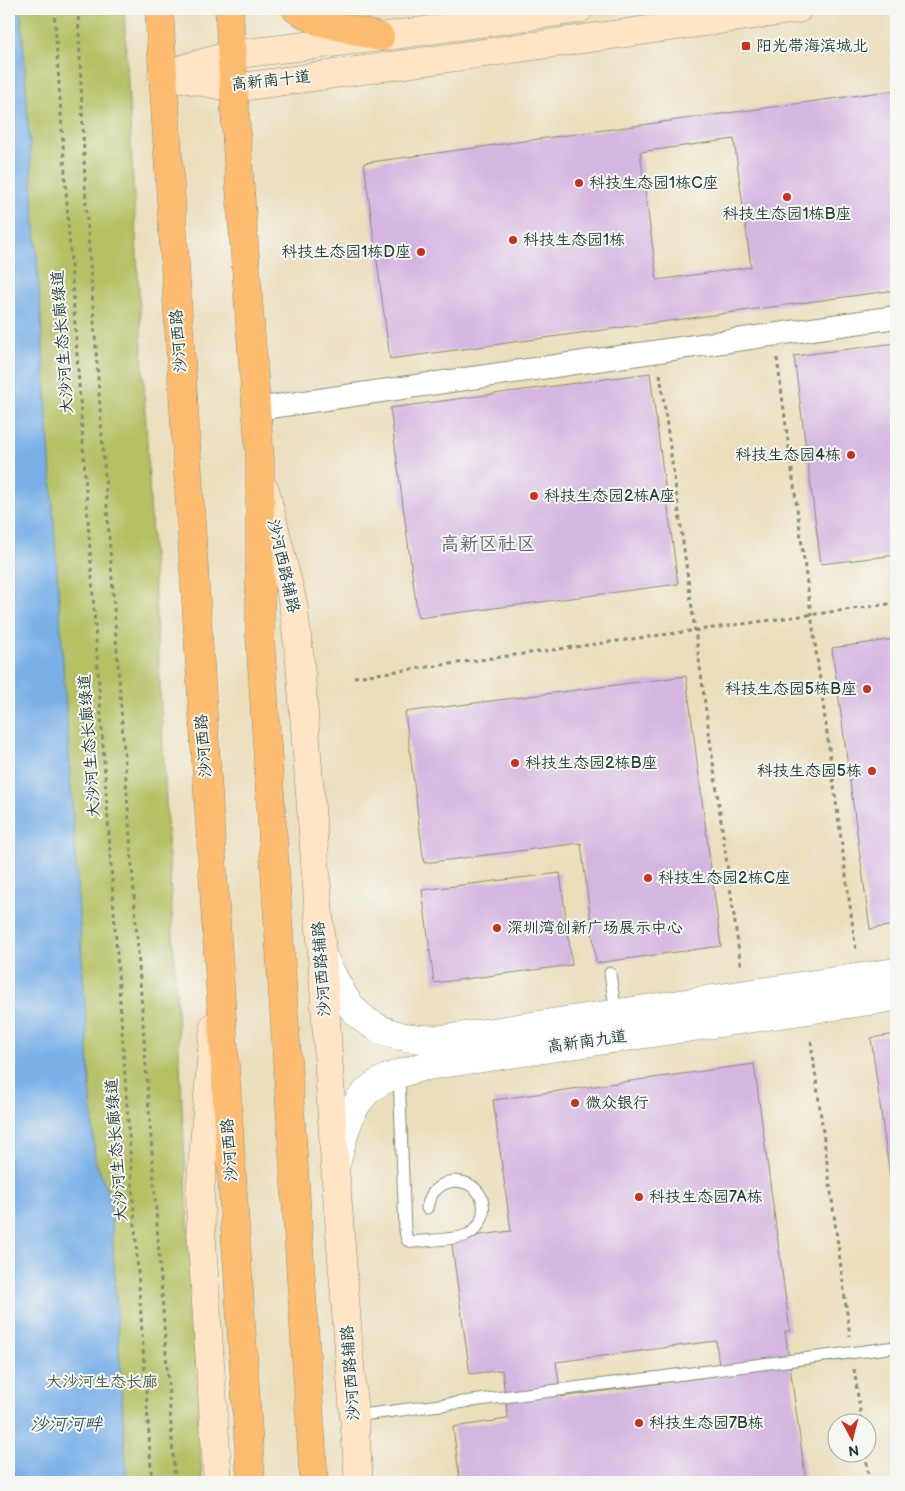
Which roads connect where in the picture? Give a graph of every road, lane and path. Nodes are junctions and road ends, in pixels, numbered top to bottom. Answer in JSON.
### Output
{"nodes":[{"id":1,"x":54,"y":9,"type":"edge"},
{"id":2,"x":78,"y":9,"type":"edge"},
{"id":3,"x":159,"y":9,"type":"edge"},
{"id":4,"x":229,"y":9,"type":"edge"},
{"id":5,"x":296,"y":9,"type":"edge"},
{"id":6,"x":579,"y":9,"type":"edge"},
{"id":7,"x":798,"y":9,"type":"edge"},
{"id":8,"x":380,"y":37,"type":"junction"},
{"id":9,"x":231,"y":55,"type":"junction"},
{"id":10,"x":162,"y":74,"type":"junction"},
{"id":11,"x":234,"y":88,"type":"junction"},
{"id":12,"x":896,"y":317,"type":"edge"},
{"id":13,"x":774,"y":335,"type":"junction"},
{"id":14,"x":657,"y":352,"type":"junction"},
{"id":15,"x":256,"y":409,"type":"junction"},
{"id":16,"x":260,"y":459,"type":"junction"},
{"id":17,"x":896,"y":604,"type":"edge"},
{"id":18,"x":811,"y":615,"type":"junction"},
{"id":19,"x":695,"y":631,"type":"junction"},
{"id":20,"x":354,"y":677,"type":"dead end"},
{"id":21,"x":217,"y":949,"type":"junction"},
{"id":22,"x":856,"y":950,"type":"dead end"},
{"id":23,"x":322,"y":954,"type":"junction"},
{"id":24,"x":741,"y":967,"type":"dead end"},
{"id":25,"x":896,"y":972,"type":"edge"},
{"id":26,"x":610,"y":973,"type":"dead end"},
{"id":27,"x":896,"y":997,"type":"edge"},
{"id":28,"x":616,"y":1014,"type":"junction"},
{"id":29,"x":811,"y":1041,"type":"dead end"},
{"id":30,"x":399,"y":1074,"type":"junction"},
{"id":31,"x":335,"y":1167,"type":"junction"},
{"id":32,"x":427,"y":1208,"type":"dead end"},
{"id":33,"x":896,"y":1347,"type":"edge"},
{"id":34,"x":852,"y":1353,"type":"junction"},
{"id":35,"x":861,"y":1414,"type":"edge"},
{"id":36,"x":354,"y":1416,"type":"junction"},
{"id":37,"x":867,"y":1464,"type":"edge"},
{"id":38,"x":152,"y":1482,"type":"edge"},
{"id":39,"x":174,"y":1482,"type":"edge"},
{"id":40,"x":218,"y":1482,"type":"edge"},
{"id":41,"x":251,"y":1482,"type":"edge"},
{"id":42,"x":314,"y":1482,"type":"edge"},
{"id":43,"x":359,"y":1482,"type":"edge"},
{"id":44,"x":869,"y":1482,"type":"edge"}],
"edges":[{"from":1,"to":38,"type":"path","name":"大沙河生态长廊绿道"},
{"from":2,"to":39,"type":"path"},
{"from":3,"to":10,"type":"main road","name":"沙河西路"},
{"from":4,"to":9,"type":"main road"},
{"from":5,"to":8,"type":"main road"},
{"from":6,"to":8,"type":"main road","name":"高新南十道"},
{"from":7,"to":11,"type":"main road","name":"高新南十道"},
{"from":8,"to":9,"type":"main road","name":"高新南十道"},
{"from":9,"to":10,"type":"main road","name":"高新南十道"},
{"from":9,"to":11,"type":"main road"},
{"from":10,"to":11,"type":"main road","name":"高新南十道"},
{"from":10,"to":21,"type":"main road","name":"沙河西路"},
{"from":11,"to":15,"type":"main road"},
{"from":12,"to":13,"type":"street"},
{"from":13,"to":14,"type":"street"},
{"from":13,"to":18,"type":"path"},
{"from":14,"to":15,"type":"street"},
{"from":14,"to":19,"type":"path"},
{"from":15,"to":16,"type":"main road"},
{"from":16,"to":23,"type":"main road","name":"沙河西路辅路"},
{"from":16,"to":42,"type":"main road"},
{"from":17,"to":18,"type":"path"},
{"from":18,"to":19,"type":"path"},
{"from":18,"to":22,"type":"path"},
{"from":19,"to":20,"type":"path"},
{"from":19,"to":24,"type":"path"},
{"from":21,"to":40,"type":"main road"},
{"from":21,"to":41,"type":"main road","name":"沙河西路"},
{"from":23,"to":28,"type":"street","name":"高新南九道"},
{"from":23,"to":31,"type":"main road","name":"沙河西路辅路"},
{"from":25,"to":28,"type":"street","name":"高新南九道"},
{"from":26,"to":28,"type":"lane"},
{"from":27,"to":30,"type":"street","name":"高新南九道"},
{"from":29,"to":34,"type":"path"},
{"from":30,"to":31,"type":"street","name":"高新南九道"},
{"from":30,"to":32,"type":"lane"},
{"from":31,"to":36,"type":"main road","name":"沙河西路辅路"},
{"from":33,"to":34,"type":"lane"},
{"from":34,"to":35,"type":"path"},
{"from":34,"to":36,"type":"lane"},
{"from":36,"to":43,"type":"main road","name":"沙河西路辅路"},
{"from":37,"to":44,"type":"path"}]}
